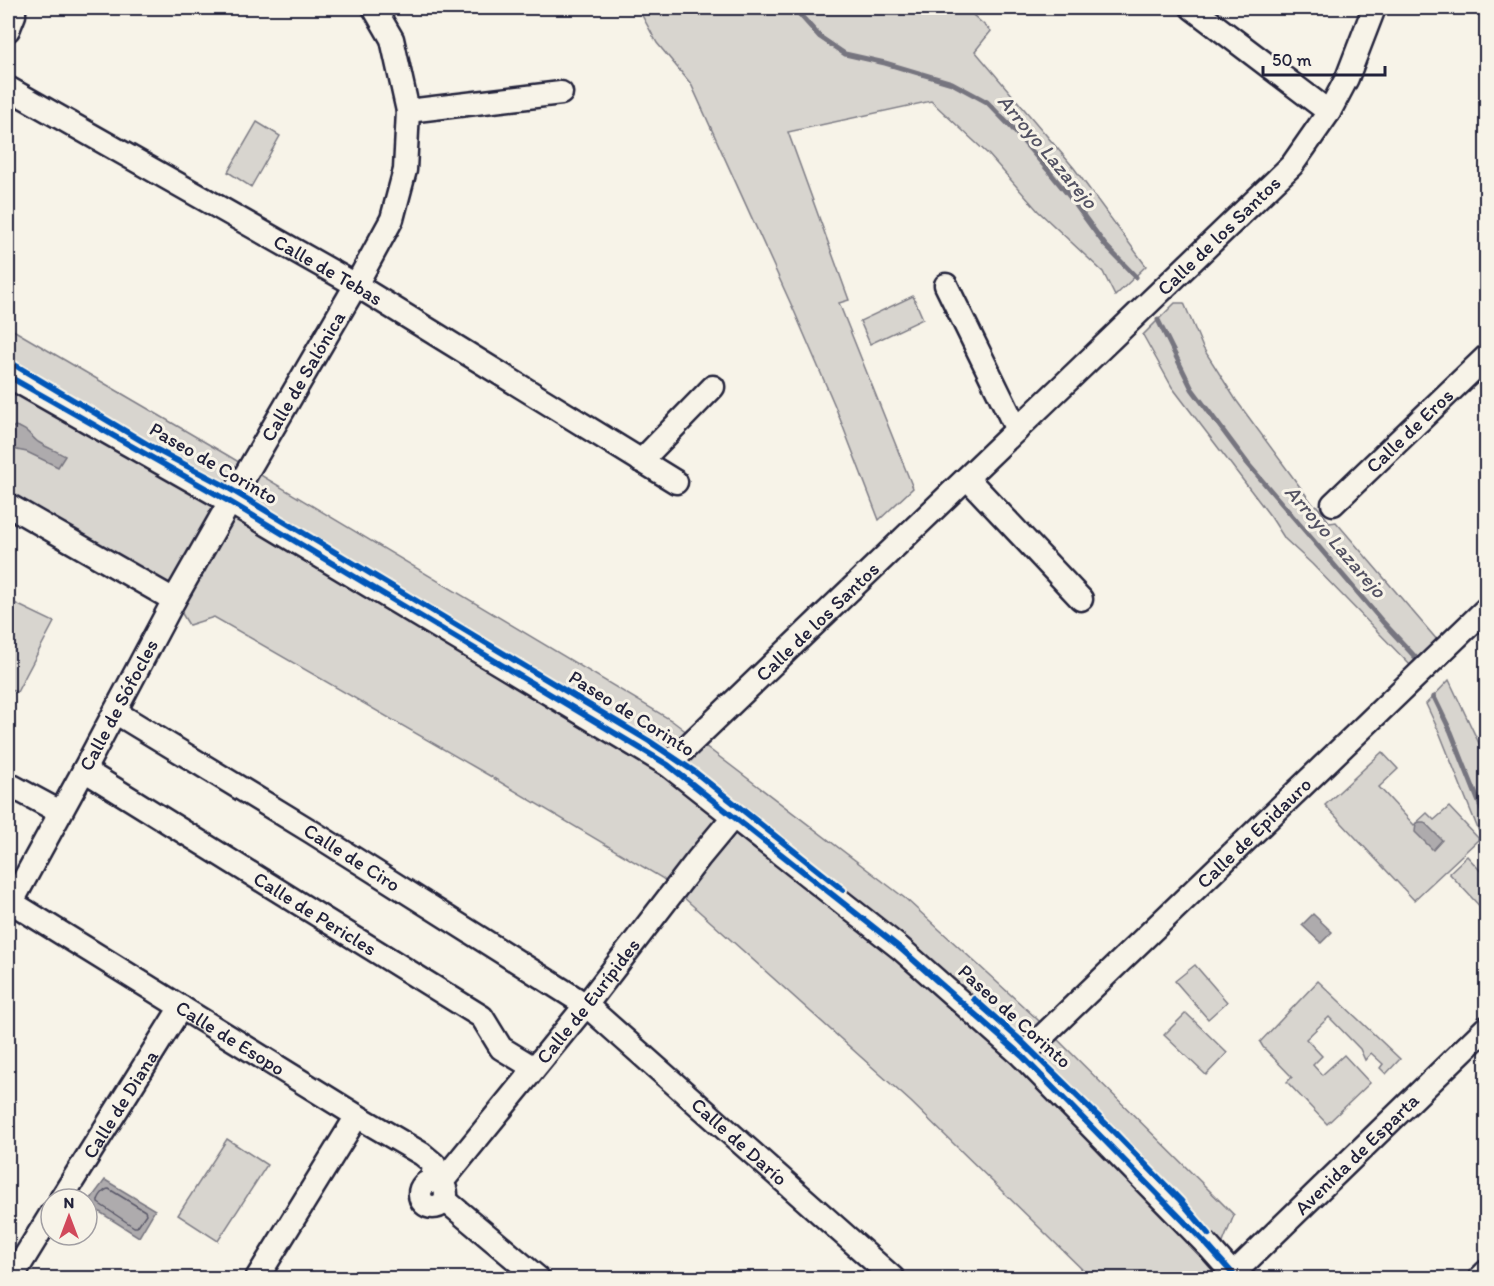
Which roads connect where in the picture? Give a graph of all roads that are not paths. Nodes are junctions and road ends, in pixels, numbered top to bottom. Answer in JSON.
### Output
{"nodes":[{"id":1,"x":15,"y":8,"type":"edge"},
{"id":2,"x":374,"y":8,"type":"edge"},
{"id":3,"x":1192,"y":8,"type":"edge"},
{"id":4,"x":1374,"y":8,"type":"edge"},
{"id":5,"x":8,"y":30,"type":"edge"},
{"id":6,"x":8,"y":88,"type":"edge"},
{"id":7,"x":561,"y":93,"type":"dead end"},
{"id":8,"x":408,"y":111,"type":"junction"},
{"id":9,"x":1329,"y":112,"type":"junction"},
{"id":10,"x":356,"y":285,"type":"junction"},
{"id":11,"x":946,"y":285,"type":"dead end"},
{"id":12,"x":1486,"y":357,"type":"edge"},
{"id":13,"x":8,"y":375,"type":"edge"},
{"id":14,"x":713,"y":387,"type":"dead end"},
{"id":15,"x":1017,"y":430,"type":"junction"},
{"id":16,"x":641,"y":461,"type":"junction"},
{"id":17,"x":967,"y":478,"type":"junction"},
{"id":18,"x":676,"y":482,"type":"dead end"},
{"id":19,"x":230,"y":502,"type":"junction"},
{"id":20,"x":1333,"y":504,"type":"dead end"},
{"id":21,"x":8,"y":505,"type":"edge"},
{"id":22,"x":1082,"y":599,"type":"dead end"},
{"id":23,"x":174,"y":600,"type":"junction"},
{"id":24,"x":1486,"y":609,"type":"edge"},
{"id":25,"x":115,"y":712,"type":"junction"},
{"id":26,"x":668,"y":765,"type":"junction"},
{"id":27,"x":84,"y":770,"type":"junction"},
{"id":28,"x":8,"y":784,"type":"edge"},
{"id":29,"x":60,"y":812,"type":"junction"},
{"id":30,"x":733,"y":817,"type":"junction"},
{"id":31,"x":9,"y":905,"type":"edge"},
{"id":32,"x":586,"y":1005,"type":"junction"},
{"id":33,"x":181,"y":1007,"type":"junction"},
{"id":34,"x":1486,"y":1028,"type":"edge"},
{"id":35,"x":1022,"y":1056,"type":"junction"},
{"id":36,"x":534,"y":1068,"type":"junction"},
{"id":37,"x":357,"y":1116,"type":"junction"},
{"id":38,"x":68,"y":1187,"type":"edge"},
{"id":39,"x":439,"y":1188,"type":"junction"},
{"id":40,"x":39,"y":1233,"type":"edge"},
{"id":41,"x":1486,"y":1272,"type":"edge"},
{"id":42,"x":1231,"y":1276,"type":"edge"},
{"id":43,"x":15,"y":1278,"type":"edge"},
{"id":44,"x":257,"y":1278,"type":"edge"},
{"id":45,"x":538,"y":1278,"type":"edge"},
{"id":46,"x":893,"y":1278,"type":"edge"},
{"id":47,"x":1480,"y":1278,"type":"edge"}],
"edges":[{"from":1,"to":5,"type":"street"},
{"from":2,"to":8,"type":"street","name":"Calle de Salónica"},
{"from":3,"to":9,"type":"street"},
{"from":4,"to":9,"type":"street","name":"Calle de los Santos"},
{"from":6,"to":10,"type":"street","name":"Calle de Tebas"},
{"from":7,"to":8,"type":"street"},
{"from":8,"to":10,"type":"street","name":"Calle de Salónica"},
{"from":9,"to":15,"type":"street","name":"Calle de los Santos"},
{"from":10,"to":16,"type":"street","name":"Calle de Tebas"},
{"from":10,"to":19,"type":"street","name":"Calle de Salónica"},
{"from":11,"to":15,"type":"street"},
{"from":12,"to":20,"type":"street","name":"Calle de Eros"},
{"from":13,"to":19,"type":"street","name":"Paseo de Corinto"},
{"from":14,"to":16,"type":"street"},
{"from":15,"to":17,"type":"street","name":"Calle de los Santos"},
{"from":16,"to":18,"type":"street","name":"Calle de Tebas"},
{"from":17,"to":22,"type":"street"},
{"from":17,"to":26,"type":"street","name":"Calle de los Santos"},
{"from":19,"to":23,"type":"street","name":"Calle de Sófocles"},
{"from":19,"to":26,"type":"street","name":"Paseo de Corinto"},
{"from":21,"to":23,"type":"street"},
{"from":23,"to":25,"type":"street","name":"Calle de Sófocles"},
{"from":24,"to":35,"type":"street","name":"Calle de Epidauro"},
{"from":25,"to":27,"type":"street","name":"Calle de Sófocles"},
{"from":25,"to":32,"type":"street","name":"Calle de Ciro"},
{"from":26,"to":30,"type":"street","name":"Paseo de Corinto"},
{"from":27,"to":29,"type":"street","name":"Calle de Sófocles"},
{"from":27,"to":36,"type":"street","name":"Calle de Pericles"},
{"from":28,"to":29,"type":"street"},
{"from":29,"to":31,"type":"street","name":"Calle de Sófocles"},
{"from":30,"to":32,"type":"street","name":"Calle de Eurípides"},
{"from":30,"to":35,"type":"street","name":"Paseo de Corinto"},
{"from":31,"to":33,"type":"street","name":"Calle de Esopo"},
{"from":32,"to":36,"type":"street","name":"Calle de Eurípides"},
{"from":32,"to":46,"type":"street","name":"Calle de Darío"},
{"from":33,"to":37,"type":"street","name":"Calle de Esopo"},
{"from":33,"to":38,"type":"street","name":"Calle de Diana"},
{"from":34,"to":42,"type":"street","name":"Avenida de Esparta"},
{"from":35,"to":42,"type":"street","name":"Paseo de Corinto"},
{"from":36,"to":39,"type":"street","name":"Calle de Eurípides"},
{"from":37,"to":39,"type":"street","name":"Calle de Esopo"},
{"from":37,"to":44,"type":"street"},
{"from":39,"to":45,"type":"street"},
{"from":40,"to":43,"type":"street"},
{"from":41,"to":47,"type":"street"}]}
